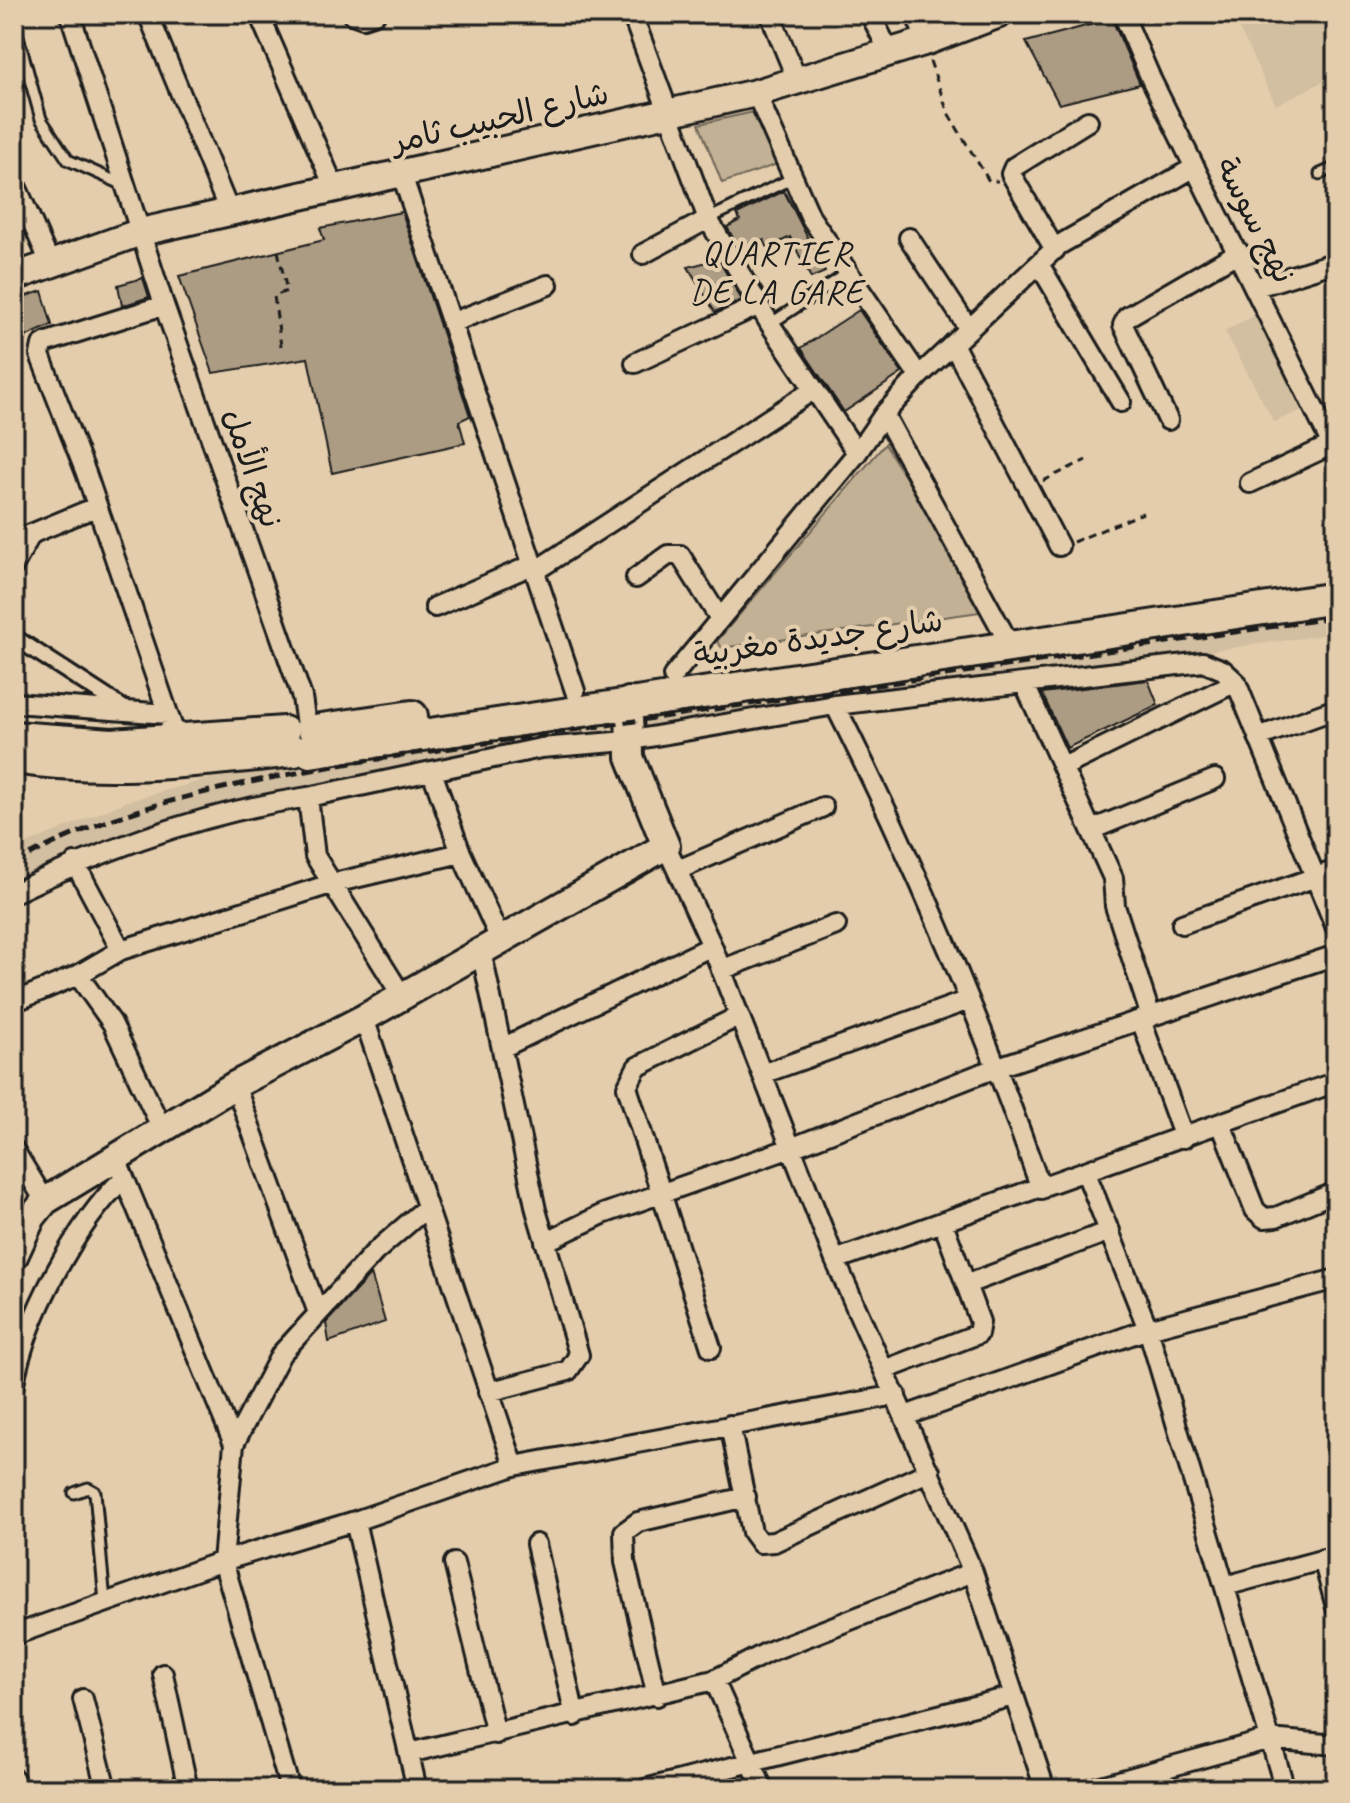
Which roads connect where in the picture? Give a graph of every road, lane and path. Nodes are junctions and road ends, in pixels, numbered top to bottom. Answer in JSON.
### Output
{"nodes":[{"id":1,"x":70,"y":14,"type":"edge"},
{"id":2,"x":148,"y":14,"type":"edge"},
{"id":3,"x":259,"y":14,"type":"edge"},
{"id":4,"x":352,"y":14,"type":"edge"},
{"id":5,"x":375,"y":14,"type":"edge"},
{"id":6,"x":632,"y":14,"type":"edge"},
{"id":7,"x":770,"y":14,"type":"edge"},
{"id":8,"x":870,"y":14,"type":"edge"},
{"id":9,"x":915,"y":14,"type":"edge"},
{"id":10,"x":999,"y":14,"type":"edge"},
{"id":11,"x":1123,"y":14,"type":"edge"},
{"id":12,"x":14,"y":22,"type":"edge"},
{"id":13,"x":927,"y":41,"type":"junction"},
{"id":14,"x":890,"y":53,"type":"junction"},
{"id":15,"x":798,"y":82,"type":"junction"},
{"id":16,"x":756,"y":93,"type":"junction"},
{"id":17,"x":666,"y":114,"type":"junction"},
{"id":18,"x":1088,"y":121,"type":"dead end"},
{"id":19,"x":1195,"y":167,"type":"junction"},
{"id":20,"x":1336,"y":167,"type":"edge"},
{"id":21,"x":1320,"y":174,"type":"dead end"},
{"id":22,"x":402,"y":175,"type":"junction"},
{"id":23,"x":793,"y":178,"type":"junction"},
{"id":24,"x":1011,"y":178,"type":"junction"},
{"id":25,"x":14,"y":181,"type":"edge"},
{"id":26,"x":124,"y":185,"type":"junction"},
{"id":27,"x":335,"y":189,"type":"junction"},
{"id":28,"x":229,"y":211,"type":"junction"},
{"id":29,"x":708,"y":219,"type":"junction"},
{"id":30,"x":141,"y":232,"type":"junction"},
{"id":31,"x":909,"y":238,"type":"dead end"},
{"id":32,"x":1055,"y":250,"type":"junction"},
{"id":33,"x":278,"y":251,"type":"dead end"},
{"id":34,"x":1239,"y":252,"type":"junction"},
{"id":35,"x":643,"y":254,"type":"dead end"},
{"id":36,"x":1336,"y":262,"type":"edge"},
{"id":37,"x":50,"y":263,"type":"junction"},
{"id":38,"x":1039,"y":264,"type":"junction"},
{"id":39,"x":848,"y":273,"type":"junction"},
{"id":40,"x":14,"y":277,"type":"edge"},
{"id":41,"x":548,"y":285,"type":"dead end"},
{"id":42,"x":1257,"y":287,"type":"junction"},
{"id":43,"x":164,"y":305,"type":"junction"},
{"id":44,"x":759,"y":305,"type":"junction"},
{"id":45,"x":451,"y":323,"type":"junction"},
{"id":46,"x":770,"y":324,"type":"junction"},
{"id":47,"x":969,"y":329,"type":"junction"},
{"id":48,"x":953,"y":344,"type":"junction"},
{"id":49,"x":281,"y":346,"type":"dead end"},
{"id":50,"x":635,"y":363,"type":"dead end"},
{"id":51,"x":919,"y":376,"type":"junction"},
{"id":52,"x":813,"y":390,"type":"junction"},
{"id":53,"x":1121,"y":402,"type":"dead end"},
{"id":54,"x":884,"y":414,"type":"junction"},
{"id":55,"x":1168,"y":420,"type":"dead end"},
{"id":56,"x":1334,"y":449,"type":"edge"},
{"id":57,"x":857,"y":453,"type":"junction"},
{"id":58,"x":1086,"y":460,"type":"dead end"},
{"id":59,"x":1250,"y":483,"type":"dead end"},
{"id":60,"x":1029,"y":488,"type":"junction"},
{"id":61,"x":96,"y":507,"type":"junction"},
{"id":62,"x":1143,"y":513,"type":"dead end"},
{"id":63,"x":34,"y":533,"type":"junction"},
{"id":64,"x":14,"y":541,"type":"edge"},
{"id":65,"x":1059,"y":546,"type":"joint"},
{"id":66,"x":534,"y":568,"type":"junction"},
{"id":67,"x":14,"y":569,"type":"edge"},
{"id":68,"x":636,"y":578,"type":"dead end"},
{"id":69,"x":1336,"y":578,"type":"edge"},
{"id":70,"x":1336,"y":598,"type":"edge"},
{"id":71,"x":435,"y":607,"type":"dead end"},
{"id":72,"x":720,"y":619,"type":"junction"},
{"id":73,"x":1006,"y":636,"type":"junction"},
{"id":74,"x":14,"y":637,"type":"edge"},
{"id":75,"x":673,"y":676,"type":"junction"},
{"id":76,"x":1236,"y":682,"type":"junction"},
{"id":77,"x":1024,"y":683,"type":"junction"},
{"id":78,"x":575,"y":691,"type":"junction"},
{"id":79,"x":629,"y":701,"type":"junction"},
{"id":80,"x":14,"y":703,"type":"edge"},
{"id":81,"x":835,"y":705,"type":"junction"},
{"id":82,"x":1336,"y":709,"type":"edge"},
{"id":83,"x":128,"y":712,"type":"junction"},
{"id":84,"x":172,"y":727,"type":"junction"},
{"id":85,"x":14,"y":737,"type":"edge"},
{"id":86,"x":1258,"y":737,"type":"junction"},
{"id":87,"x":303,"y":738,"type":"junction"},
{"id":88,"x":627,"y":741,"type":"junction"},
{"id":89,"x":14,"y":758,"type":"edge"},
{"id":90,"x":1063,"y":767,"type":"junction"},
{"id":91,"x":432,"y":772,"type":"junction"},
{"id":92,"x":1215,"y":779,"type":"dead end"},
{"id":93,"x":308,"y":797,"type":"junction"},
{"id":94,"x":823,"y":807,"type":"dead end"},
{"id":95,"x":1091,"y":830,"type":"junction"},
{"id":96,"x":666,"y":846,"type":"junction"},
{"id":97,"x":461,"y":853,"type":"junction"},
{"id":98,"x":75,"y":863,"type":"junction"},
{"id":99,"x":678,"y":870,"type":"junction"},
{"id":100,"x":1336,"y":870,"type":"edge"},
{"id":101,"x":1314,"y":879,"type":"junction"},
{"id":102,"x":334,"y":883,"type":"junction"},
{"id":103,"x":14,"y":893,"type":"edge"},
{"id":104,"x":1182,"y":924,"type":"dead end"},
{"id":105,"x":836,"y":925,"type":"dead end"},
{"id":106,"x":1336,"y":928,"type":"edge"},
{"id":107,"x":490,"y":945,"type":"junction"},
{"id":108,"x":712,"y":946,"type":"junction"},
{"id":109,"x":121,"y":950,"type":"junction"},
{"id":110,"x":1336,"y":955,"type":"edge"},
{"id":111,"x":721,"y":970,"type":"junction"},
{"id":112,"x":78,"y":975,"type":"junction"},
{"id":113,"x":402,"y":996,"type":"junction"},
{"id":114,"x":15,"y":998,"type":"edge"},
{"id":115,"x":969,"y":1000,"type":"junction"},
{"id":116,"x":739,"y":1016,"type":"junction"},
{"id":117,"x":364,"y":1018,"type":"junction"},
{"id":118,"x":1146,"y":1018,"type":"junction"},
{"id":119,"x":502,"y":1048,"type":"junction"},
{"id":120,"x":998,"y":1067,"type":"junction"},
{"id":121,"x":762,"y":1074,"type":"junction"},
{"id":122,"x":235,"y":1085,"type":"junction"},
{"id":123,"x":1335,"y":1085,"type":"edge"},
{"id":124,"x":1221,"y":1124,"type":"junction"},
{"id":125,"x":162,"y":1129,"type":"junction"},
{"id":126,"x":1184,"y":1138,"type":"junction"},
{"id":127,"x":791,"y":1148,"type":"junction"},
{"id":128,"x":14,"y":1150,"type":"edge"},
{"id":129,"x":120,"y":1168,"type":"junction"},
{"id":130,"x":1086,"y":1173,"type":"junction"},
{"id":131,"x":1041,"y":1189,"type":"junction"},
{"id":132,"x":1336,"y":1192,"type":"edge"},
{"id":133,"x":660,"y":1194,"type":"junction"},
{"id":134,"x":426,"y":1208,"type":"junction"},
{"id":135,"x":30,"y":1214,"type":"edge"},
{"id":136,"x":943,"y":1223,"type":"junction"},
{"id":137,"x":1110,"y":1231,"type":"junction"},
{"id":138,"x":545,"y":1242,"type":"junction"},
{"id":139,"x":14,"y":1256,"type":"edge"},
{"id":140,"x":835,"y":1260,"type":"junction"},
{"id":141,"x":1336,"y":1279,"type":"edge"},
{"id":142,"x":967,"y":1284,"type":"junction"},
{"id":143,"x":318,"y":1313,"type":"junction"},
{"id":144,"x":1148,"y":1329,"type":"junction"},
{"id":145,"x":711,"y":1348,"type":"dead end"},
{"id":146,"x":884,"y":1370,"type":"junction"},
{"id":147,"x":15,"y":1372,"type":"edge"},
{"id":148,"x":488,"y":1392,"type":"junction"},
{"id":149,"x":896,"y":1395,"type":"junction"},
{"id":150,"x":905,"y":1416,"type":"junction"},
{"id":151,"x":730,"y":1425,"type":"junction"},
{"id":152,"x":234,"y":1444,"type":"junction"},
{"id":153,"x":514,"y":1466,"type":"junction"},
{"id":154,"x":930,"y":1471,"type":"junction"},
{"id":155,"x":74,"y":1493,"type":"dead end"},
{"id":156,"x":746,"y":1497,"type":"junction"},
{"id":157,"x":355,"y":1521,"type":"junction"},
{"id":158,"x":536,"y":1544,"type":"dead end"},
{"id":159,"x":1329,"y":1557,"type":"edge"},
{"id":160,"x":223,"y":1561,"type":"junction"},
{"id":161,"x":454,"y":1563,"type":"dead end"},
{"id":162,"x":973,"y":1572,"type":"junction"},
{"id":163,"x":1225,"y":1586,"type":"junction"},
{"id":164,"x":105,"y":1602,"type":"junction"},
{"id":165,"x":1336,"y":1607,"type":"edge"},
{"id":166,"x":14,"y":1635,"type":"edge"},
{"id":167,"x":163,"y":1674,"type":"dead end"},
{"id":168,"x":714,"y":1680,"type":"junction"},
{"id":169,"x":657,"y":1696,"type":"junction"},
{"id":170,"x":1014,"y":1696,"type":"junction"},
{"id":171,"x":83,"y":1699,"type":"dead end"},
{"id":172,"x":575,"y":1716,"type":"junction"},
{"id":173,"x":496,"y":1734,"type":"junction"},
{"id":174,"x":1270,"y":1739,"type":"junction"},
{"id":175,"x":1336,"y":1745,"type":"edge"},
{"id":176,"x":409,"y":1753,"type":"junction"},
{"id":177,"x":749,"y":1766,"type":"junction"},
{"id":178,"x":14,"y":1779,"type":"edge"},
{"id":179,"x":289,"y":1787,"type":"edge"},
{"id":180,"x":16,"y":1789,"type":"edge"},
{"id":181,"x":106,"y":1789,"type":"edge"},
{"id":182,"x":188,"y":1789,"type":"edge"},
{"id":183,"x":269,"y":1789,"type":"edge"},
{"id":184,"x":417,"y":1789,"type":"edge"},
{"id":185,"x":645,"y":1789,"type":"edge"},
{"id":186,"x":763,"y":1789,"type":"edge"},
{"id":187,"x":1045,"y":1789,"type":"edge"},
{"id":188,"x":1090,"y":1789,"type":"edge"},
{"id":189,"x":1285,"y":1789,"type":"edge"}],
"edges":[{"from":1,"to":26,"type":"street","name":"نهج الأمل"},
{"from":2,"to":28,"type":"street"},
{"from":3,"to":27,"type":"street"},
{"from":4,"to":5,"type":"street"},
{"from":6,"to":17,"type":"street"},
{"from":7,"to":15,"type":"street"},
{"from":8,"to":14,"type":"street"},
{"from":9,"to":13,"type":"street"},
{"from":10,"to":13,"type":"main road","name":"شارع الحبيب ثامر"},
{"from":11,"to":19,"type":"street","name":"نهج سوسة"},
{"from":12,"to":26,"type":"lane"},
{"from":13,"to":14,"type":"main road","name":"شارع الحبيب ثامر"},
{"from":13,"to":24,"type":"path"},
{"from":14,"to":15,"type":"main road","name":"شارع الحبيب ثامر"},
{"from":15,"to":16,"type":"main road","name":"شارع الحبيب ثامر"},
{"from":16,"to":17,"type":"main road","name":"شارع الحبيب ثامر"},
{"from":16,"to":23,"type":"street"},
{"from":17,"to":22,"type":"main road","name":"شارع الحبيب ثامر"},
{"from":17,"to":29,"type":"street"},
{"from":18,"to":24,"type":"street"},
{"from":19,"to":32,"type":"street"},
{"from":19,"to":34,"type":"street","name":"نهج سوسة"},
{"from":20,"to":21,"type":"lane"},
{"from":22,"to":27,"type":"main road","name":"شارع الحبيب ثامر"},
{"from":22,"to":45,"type":"street"},
{"from":23,"to":29,"type":"lane"},
{"from":23,"to":39,"type":"street"},
{"from":24,"to":32,"type":"street"},
{"from":25,"to":37,"type":"street"},
{"from":26,"to":30,"type":"street","name":"نهج الأمل"},
{"from":27,"to":28,"type":"main road","name":"شارع الحبيب ثامر"},
{"from":28,"to":30,"type":"main road","name":"شارع الحبيب ثامر"},
{"from":29,"to":35,"type":"street"},
{"from":29,"to":44,"type":"street"},
{"from":30,"to":37,"type":"main road","name":"شارع الحبيب ثامر"},
{"from":30,"to":43,"type":"street","name":"نهج الأمل"},
{"from":31,"to":47,"type":"street"},
{"from":32,"to":38,"type":"street"},
{"from":33,"to":49,"type":"path"},
{"from":34,"to":42,"type":"street","name":"نهج سوسة"},
{"from":34,"to":55,"type":"street"},
{"from":36,"to":42,"type":"street"},
{"from":37,"to":40,"type":"main road","name":"شارع الحبيب ثامر"},
{"from":38,"to":47,"type":"street"},
{"from":38,"to":53,"type":"street"},
{"from":39,"to":46,"type":"lane"},
{"from":39,"to":51,"type":"street"},
{"from":41,"to":45,"type":"street"},
{"from":42,"to":56,"type":"street","name":"نهج سوسة"},
{"from":43,"to":61,"type":"street"},
{"from":43,"to":87,"type":"street","name":"نهج الأمل"},
{"from":44,"to":46,"type":"street"},
{"from":44,"to":50,"type":"street"},
{"from":45,"to":66,"type":"street"},
{"from":46,"to":52,"type":"street"},
{"from":47,"to":48,"type":"street"},
{"from":48,"to":51,"type":"street"},
{"from":48,"to":60,"type":"street"},
{"from":51,"to":54,"type":"street"},
{"from":52,"to":57,"type":"street"},
{"from":52,"to":66,"type":"street"},
{"from":54,"to":57,"type":"street"},
{"from":54,"to":73,"type":"street"},
{"from":56,"to":59,"type":"street"},
{"from":57,"to":72,"type":"street"},
{"from":58,"to":60,"type":"path"},
{"from":60,"to":65,"type":"street"},
{"from":61,"to":63,"type":"street"},
{"from":61,"to":84,"type":"street"},
{"from":62,"to":65,"type":"path"},
{"from":63,"to":64,"type":"street"},
{"from":63,"to":67,"type":"street"},
{"from":66,"to":71,"type":"street"},
{"from":66,"to":78,"type":"street"},
{"from":68,"to":72,"type":"street"},
{"from":69,"to":73,"type":"main road","name":"شارع جديدة مغربية"},
{"from":70,"to":73,"type":"main road","name":"شارع جديدة مغربية"},
{"from":72,"to":75,"type":"street"},
{"from":73,"to":75,"type":"main road","name":"شارع جديدة مغربية"},
{"from":73,"to":79,"type":"main road","name":"شارع جديدة مغربية"},
{"from":74,"to":83,"type":"street"},
{"from":75,"to":78,"type":"main road","name":"شارع جديدة مغربية"},
{"from":76,"to":77,"type":"street"},
{"from":76,"to":86,"type":"street"},
{"from":76,"to":90,"type":"street"},
{"from":77,"to":81,"type":"street"},
{"from":77,"to":90,"type":"street"},
{"from":78,"to":87,"type":"main road","name":"شارع جديدة مغربية"},
{"from":79,"to":87,"type":"main road","name":"شارع جديدة مغربية"},
{"from":79,"to":88,"type":"main road"},
{"from":80,"to":83,"type":"street"},
{"from":81,"to":88,"type":"street"},
{"from":81,"to":115,"type":"street"},
{"from":82,"to":86,"type":"street"},
{"from":83,"to":84,"type":"street"},
{"from":84,"to":85,"type":"main road"},
{"from":84,"to":87,"type":"main road"},
{"from":86,"to":101,"type":"street"},
{"from":87,"to":89,"type":"main road"},
{"from":88,"to":91,"type":"street"},
{"from":88,"to":96,"type":"main road"},
{"from":90,"to":95,"type":"street"},
{"from":91,"to":93,"type":"street"},
{"from":91,"to":97,"type":"street"},
{"from":92,"to":95,"type":"street"},
{"from":93,"to":98,"type":"street"},
{"from":93,"to":102,"type":"street"},
{"from":94,"to":99,"type":"street"},
{"from":95,"to":118,"type":"street"},
{"from":96,"to":99,"type":"street"},
{"from":96,"to":107,"type":"main road"},
{"from":97,"to":102,"type":"street"},
{"from":97,"to":107,"type":"street"},
{"from":98,"to":103,"type":"street"},
{"from":98,"to":109,"type":"street"},
{"from":99,"to":108,"type":"street"},
{"from":100,"to":101,"type":"street"},
{"from":101,"to":104,"type":"street"},
{"from":101,"to":106,"type":"street"},
{"from":102,"to":109,"type":"street"},
{"from":102,"to":113,"type":"street"},
{"from":105,"to":111,"type":"street"},
{"from":107,"to":113,"type":"main road"},
{"from":107,"to":119,"type":"street"},
{"from":108,"to":111,"type":"street"},
{"from":108,"to":119,"type":"street"},
{"from":109,"to":112,"type":"street"},
{"from":110,"to":118,"type":"street"},
{"from":111,"to":116,"type":"street"},
{"from":112,"to":114,"type":"street"},
{"from":112,"to":125,"type":"street"},
{"from":113,"to":117,"type":"main road"},
{"from":115,"to":120,"type":"street"},
{"from":115,"to":121,"type":"street"},
{"from":116,"to":121,"type":"street"},
{"from":116,"to":133,"type":"street"},
{"from":117,"to":122,"type":"main road"},
{"from":117,"to":134,"type":"street"},
{"from":118,"to":120,"type":"street"},
{"from":118,"to":126,"type":"street"},
{"from":119,"to":138,"type":"street"},
{"from":120,"to":127,"type":"street"},
{"from":120,"to":131,"type":"street"},
{"from":121,"to":127,"type":"street"},
{"from":122,"to":125,"type":"main road"},
{"from":122,"to":143,"type":"street"},
{"from":123,"to":124,"type":"street"},
{"from":124,"to":126,"type":"street"},
{"from":124,"to":132,"type":"street"},
{"from":125,"to":129,"type":"main road"},
{"from":126,"to":130,"type":"street"},
{"from":127,"to":133,"type":"street"},
{"from":127,"to":140,"type":"street"},
{"from":128,"to":135,"type":"street"},
{"from":129,"to":135,"type":"main road"},
{"from":129,"to":147,"type":"street"},
{"from":129,"to":152,"type":"street"},
{"from":130,"to":131,"type":"street"},
{"from":130,"to":137,"type":"street"},
{"from":131,"to":136,"type":"street"},
{"from":133,"to":138,"type":"street"},
{"from":133,"to":145,"type":"street"},
{"from":134,"to":143,"type":"street"},
{"from":134,"to":148,"type":"street"},
{"from":135,"to":139,"type":"main road"},
{"from":136,"to":140,"type":"street"},
{"from":136,"to":142,"type":"street"},
{"from":137,"to":142,"type":"street"},
{"from":137,"to":144,"type":"street"},
{"from":138,"to":148,"type":"street"},
{"from":140,"to":146,"type":"street"},
{"from":141,"to":144,"type":"street"},
{"from":142,"to":146,"type":"street"},
{"from":143,"to":152,"type":"street"},
{"from":144,"to":150,"type":"street"},
{"from":144,"to":163,"type":"street"},
{"from":146,"to":149,"type":"street"},
{"from":148,"to":153,"type":"street"},
{"from":149,"to":150,"type":"street"},
{"from":149,"to":151,"type":"street"},
{"from":150,"to":154,"type":"street"},
{"from":151,"to":153,"type":"street"},
{"from":151,"to":156,"type":"street"},
{"from":152,"to":160,"type":"street"},
{"from":153,"to":157,"type":"street"},
{"from":154,"to":156,"type":"street"},
{"from":154,"to":162,"type":"street"},
{"from":155,"to":164,"type":"lane"},
{"from":156,"to":169,"type":"street"},
{"from":157,"to":160,"type":"street"},
{"from":157,"to":176,"type":"street"},
{"from":158,"to":172,"type":"street"},
{"from":159,"to":163,"type":"street"},
{"from":159,"to":165,"type":"street"},
{"from":160,"to":164,"type":"street"},
{"from":160,"to":179,"type":"street"},
{"from":161,"to":173,"type":"street"},
{"from":162,"to":168,"type":"street"},
{"from":162,"to":170,"type":"street"},
{"from":163,"to":174,"type":"street"},
{"from":164,"to":166,"type":"street"},
{"from":167,"to":182,"type":"street"},
{"from":168,"to":169,"type":"street"},
{"from":168,"to":177,"type":"street"},
{"from":169,"to":172,"type":"street"},
{"from":170,"to":177,"type":"street"},
{"from":170,"to":187,"type":"street"},
{"from":171,"to":181,"type":"street"},
{"from":172,"to":173,"type":"street"},
{"from":173,"to":176,"type":"street"},
{"from":174,"to":175,"type":"street"},
{"from":174,"to":188,"type":"street"},
{"from":174,"to":189,"type":"street"},
{"from":176,"to":184,"type":"street"},
{"from":177,"to":185,"type":"street"},
{"from":177,"to":186,"type":"street"},
{"from":178,"to":180,"type":"street"},
{"from":179,"to":183,"type":"street"}]}
